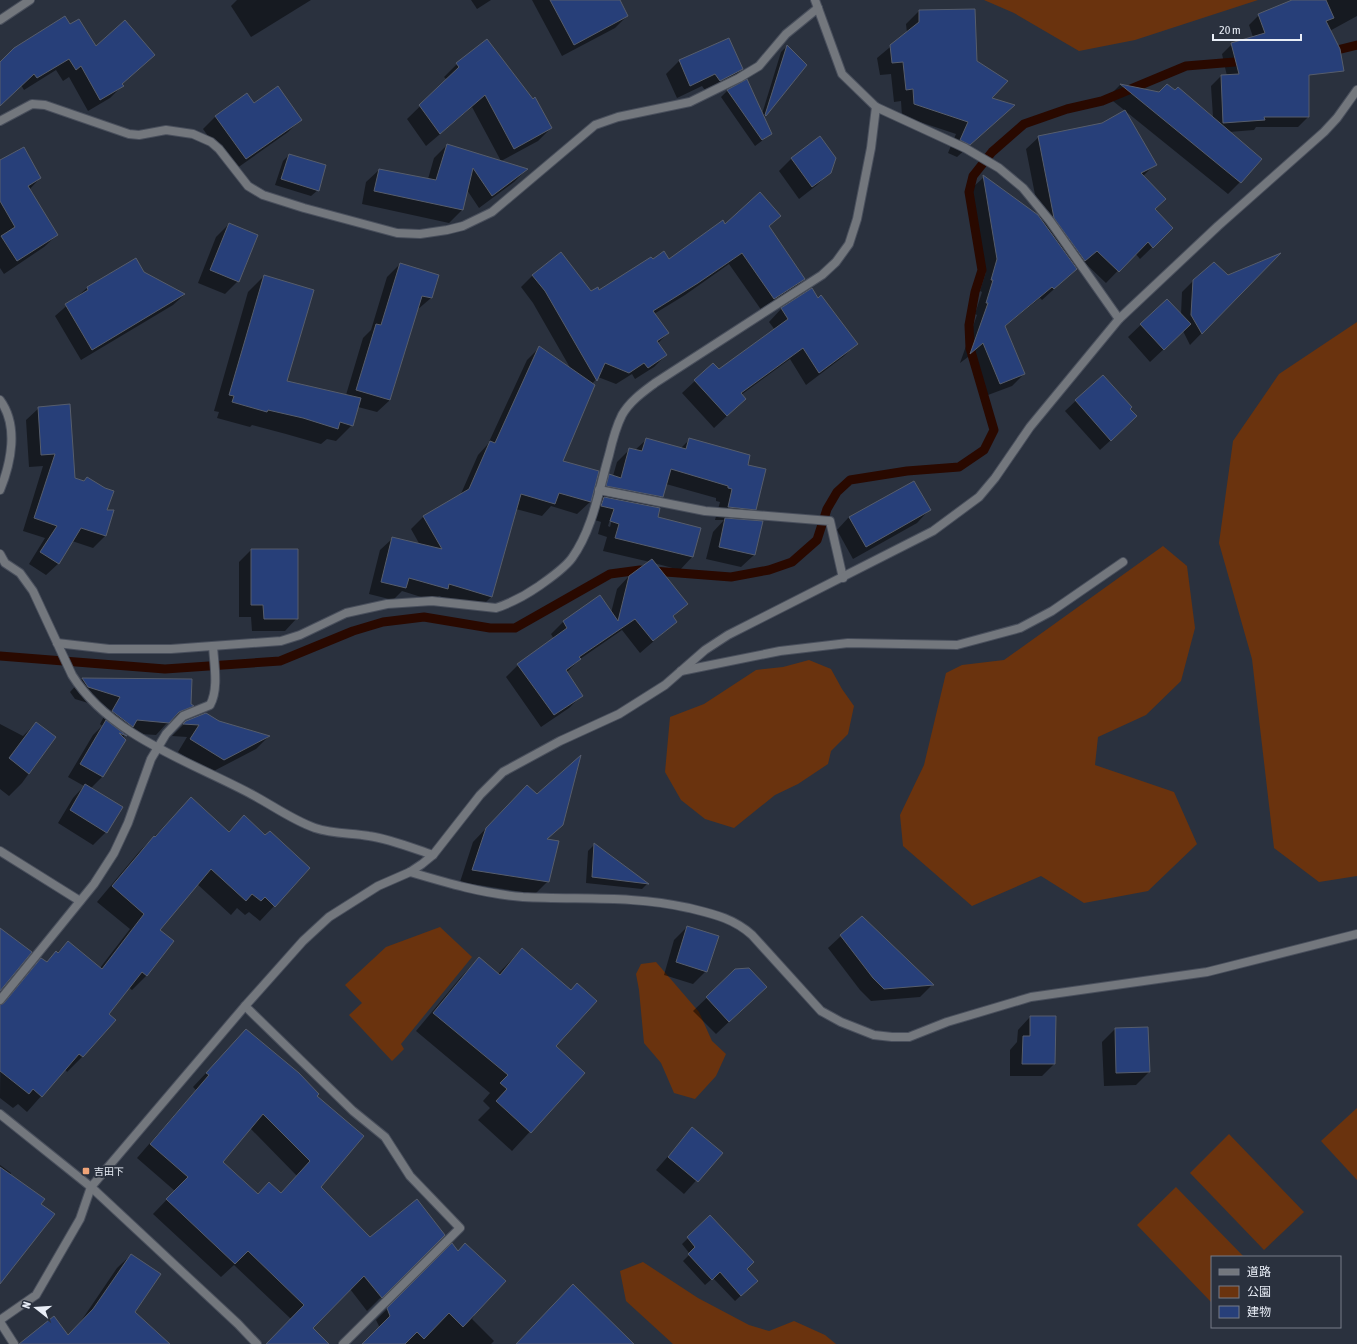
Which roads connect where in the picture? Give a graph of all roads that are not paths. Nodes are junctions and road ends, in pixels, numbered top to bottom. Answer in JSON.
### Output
{"nodes":[{"id":1,"x":30,"y":0,"type":"edge"},
{"id":2,"x":816,"y":4,"type":"edge"},
{"id":3,"x":0,"y":20,"type":"edge"},
{"id":4,"x":1357,"y":90,"type":"edge"},
{"id":5,"x":876,"y":107,"type":"junction"},
{"id":6,"x":0,"y":121,"type":"edge"},
{"id":7,"x":1119,"y":319,"type":"junction"},
{"id":8,"x":0,"y":400,"type":"edge"},
{"id":9,"x":0,"y":490,"type":"edge"},
{"id":10,"x":599,"y":490,"type":"junction"},
{"id":11,"x":0,"y":554,"type":"edge"},
{"id":12,"x":1123,"y":562,"type":"dead end"},
{"id":13,"x":843,"y":578,"type":"junction"},
{"id":14,"x":57,"y":643,"type":"junction"},
{"id":15,"x":213,"y":646,"type":"junction"},
{"id":16,"x":680,"y":671,"type":"junction"},
{"id":17,"x":158,"y":747,"type":"junction"},
{"id":18,"x":0,"y":851,"type":"edge"},
{"id":19,"x":433,"y":855,"type":"junction"},
{"id":20,"x":410,"y":872,"type":"junction"},
{"id":21,"x":80,"y":901,"type":"junction"},
{"id":22,"x":1357,"y":934,"type":"edge"},
{"id":23,"x":0,"y":1000,"type":"edge"},
{"id":24,"x":245,"y":1006,"type":"junction"},
{"id":25,"x":0,"y":1114,"type":"edge"},
{"id":26,"x":91,"y":1188,"type":"junction"},
{"id":27,"x":0,"y":1321,"type":"edge"},
{"id":28,"x":14,"y":1344,"type":"edge"},
{"id":29,"x":256,"y":1344,"type":"edge"},
{"id":30,"x":343,"y":1344,"type":"edge"}],
"edges":[{"from":1,"to":3,"type":"street"},
{"from":2,"to":5,"type":"street"},
{"from":2,"to":6,"type":"street"},
{"from":4,"to":7,"type":"street"},
{"from":5,"to":7,"type":"street"},
{"from":5,"to":10,"type":"street"},
{"from":7,"to":13,"type":"street"},
{"from":8,"to":9,"type":"street"},
{"from":10,"to":13,"type":"street"},
{"from":10,"to":15,"type":"street"},
{"from":11,"to":14,"type":"street"},
{"from":12,"to":16,"type":"street"},
{"from":13,"to":16,"type":"street"},
{"from":14,"to":15,"type":"street"},
{"from":14,"to":17,"type":"street"},
{"from":15,"to":17,"type":"street"},
{"from":16,"to":19,"type":"street"},
{"from":17,"to":19,"type":"street"},
{"from":17,"to":21,"type":"street"},
{"from":18,"to":21,"type":"street"},
{"from":19,"to":20,"type":"street"},
{"from":20,"to":22,"type":"street"},
{"from":20,"to":24,"type":"street"},
{"from":21,"to":23,"type":"street"},
{"from":24,"to":26,"type":"street"},
{"from":24,"to":30,"type":"street"},
{"from":25,"to":26,"type":"street"},
{"from":26,"to":27,"type":"street"},
{"from":26,"to":29,"type":"street"},
{"from":27,"to":28,"type":"street"}]}
